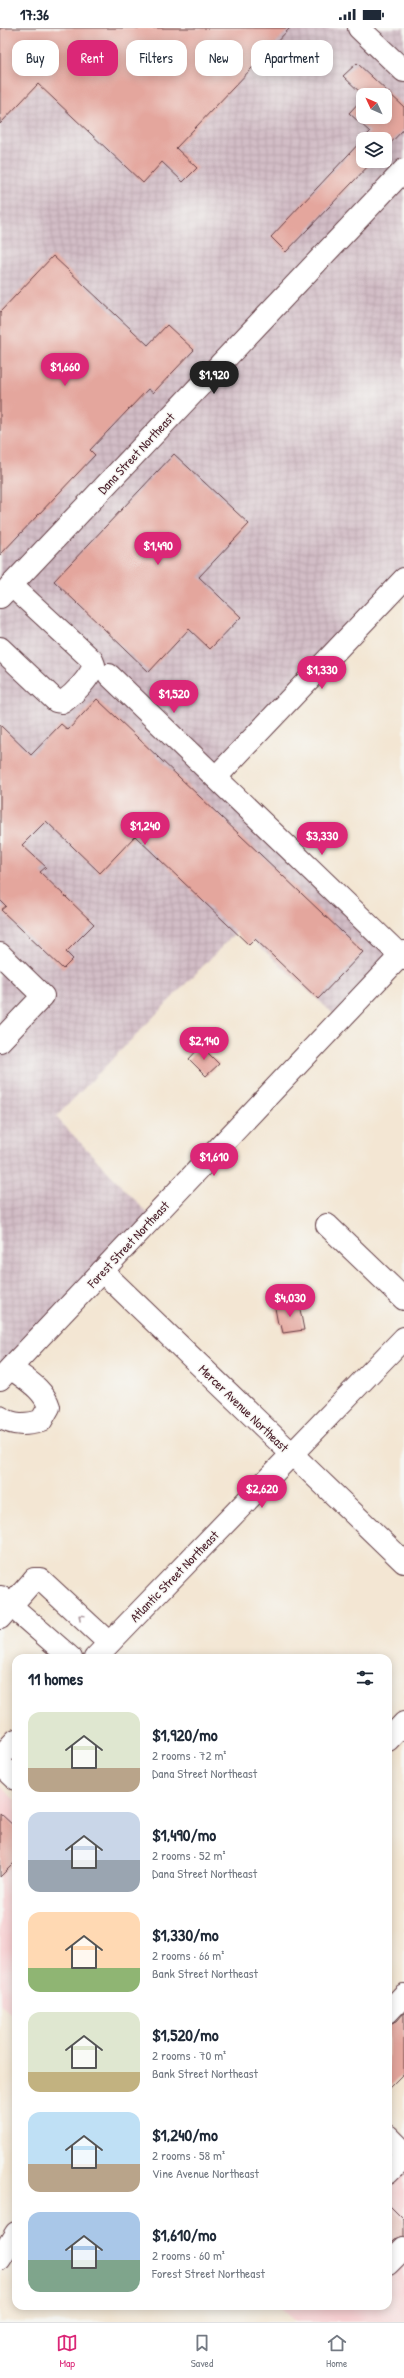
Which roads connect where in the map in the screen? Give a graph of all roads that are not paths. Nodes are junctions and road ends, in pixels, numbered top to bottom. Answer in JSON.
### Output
{"nodes":[{"id":1,"x":359,"y":28,"type":"edge"},
{"id":2,"x":404,"y":71,"type":"edge"},
{"id":3,"x":404,"y":170,"type":"edge"},
{"id":4,"x":404,"y":579,"type":"edge"},
{"id":5,"x":6,"y":591,"type":"edge"},
{"id":6,"x":0,"y":648,"type":"edge"},
{"id":7,"x":109,"y":675,"type":"dead end"},
{"id":8,"x":216,"y":776,"type":"junction"},
{"id":9,"x":0,"y":954,"type":"edge"},
{"id":10,"x":403,"y":956,"type":"edge"},
{"id":11,"x":0,"y":1041,"type":"edge"},
{"id":12,"x":327,"y":1225,"type":"dead end"},
{"id":13,"x":102,"y":1271,"type":"junction"},
{"id":14,"x":404,"y":1299,"type":"edge"},
{"id":15,"x":404,"y":1338,"type":"edge"},
{"id":16,"x":395,"y":1357,"type":"edge"},
{"id":17,"x":6,"y":1374,"type":"edge"},
{"id":18,"x":0,"y":1417,"type":"edge"},
{"id":19,"x":292,"y":1454,"type":"junction"},
{"id":20,"x":404,"y":1562,"type":"edge"},
{"id":21,"x":4,"y":1607,"type":"edge"},
{"id":22,"x":102,"y":1651,"type":"edge"},
{"id":23,"x":65,"y":1654,"type":"edge"},
{"id":24,"x":404,"y":1723,"type":"edge"},
{"id":25,"x":392,"y":1736,"type":"edge"},
{"id":26,"x":12,"y":1744,"type":"edge"},
{"id":27,"x":0,"y":1757,"type":"edge"},
{"id":28,"x":0,"y":1764,"type":"edge"},
{"id":29,"x":12,"y":1775,"type":"edge"},
{"id":30,"x":404,"y":1995,"type":"edge"},
{"id":31,"x":392,"y":2008,"type":"edge"},
{"id":32,"x":401,"y":2149,"type":"edge"},
{"id":33,"x":392,"y":2166,"type":"edge"},
{"id":34,"x":12,"y":2240,"type":"edge"},
{"id":35,"x":404,"y":2248,"type":"edge"},
{"id":36,"x":0,"y":2259,"type":"edge"},
{"id":37,"x":392,"y":2260,"type":"edge"}],
"edges":[{"from":1,"to":2,"type":"street"},
{"from":3,"to":5,"type":"street","name":"Dana Street Northeast"},
{"from":4,"to":8,"type":"street"},
{"from":5,"to":6,"type":"street"},
{"from":7,"to":8,"type":"street"},
{"from":8,"to":10,"type":"street"},
{"from":9,"to":11,"type":"street"},
{"from":10,"to":13,"type":"street","name":"Forest Street Northeast"},
{"from":12,"to":14,"type":"street"},
{"from":13,"to":17,"type":"street","name":"Forest Street Northeast"},
{"from":13,"to":19,"type":"street","name":"Mercer Avenue Northeast"},
{"from":15,"to":16,"type":"street","name":"Atlantic Street Northeast"},
{"from":16,"to":19,"type":"street","name":"Atlantic Street Northeast"},
{"from":17,"to":18,"type":"street"},
{"from":19,"to":20,"type":"street","name":"Mercer Avenue Northeast"},
{"from":19,"to":22,"type":"street","name":"Atlantic Street Northeast"},
{"from":22,"to":21,"type":"street","one_way":true},
{"from":21,"to":23,"type":"street"},
{"from":24,"to":25,"type":"street"},
{"from":26,"to":27,"type":"street"},
{"from":28,"to":29,"type":"street"},
{"from":30,"to":31,"type":"street"},
{"from":32,"to":33,"type":"street"},
{"from":34,"to":36,"type":"street"},
{"from":35,"to":37,"type":"street"}]}
